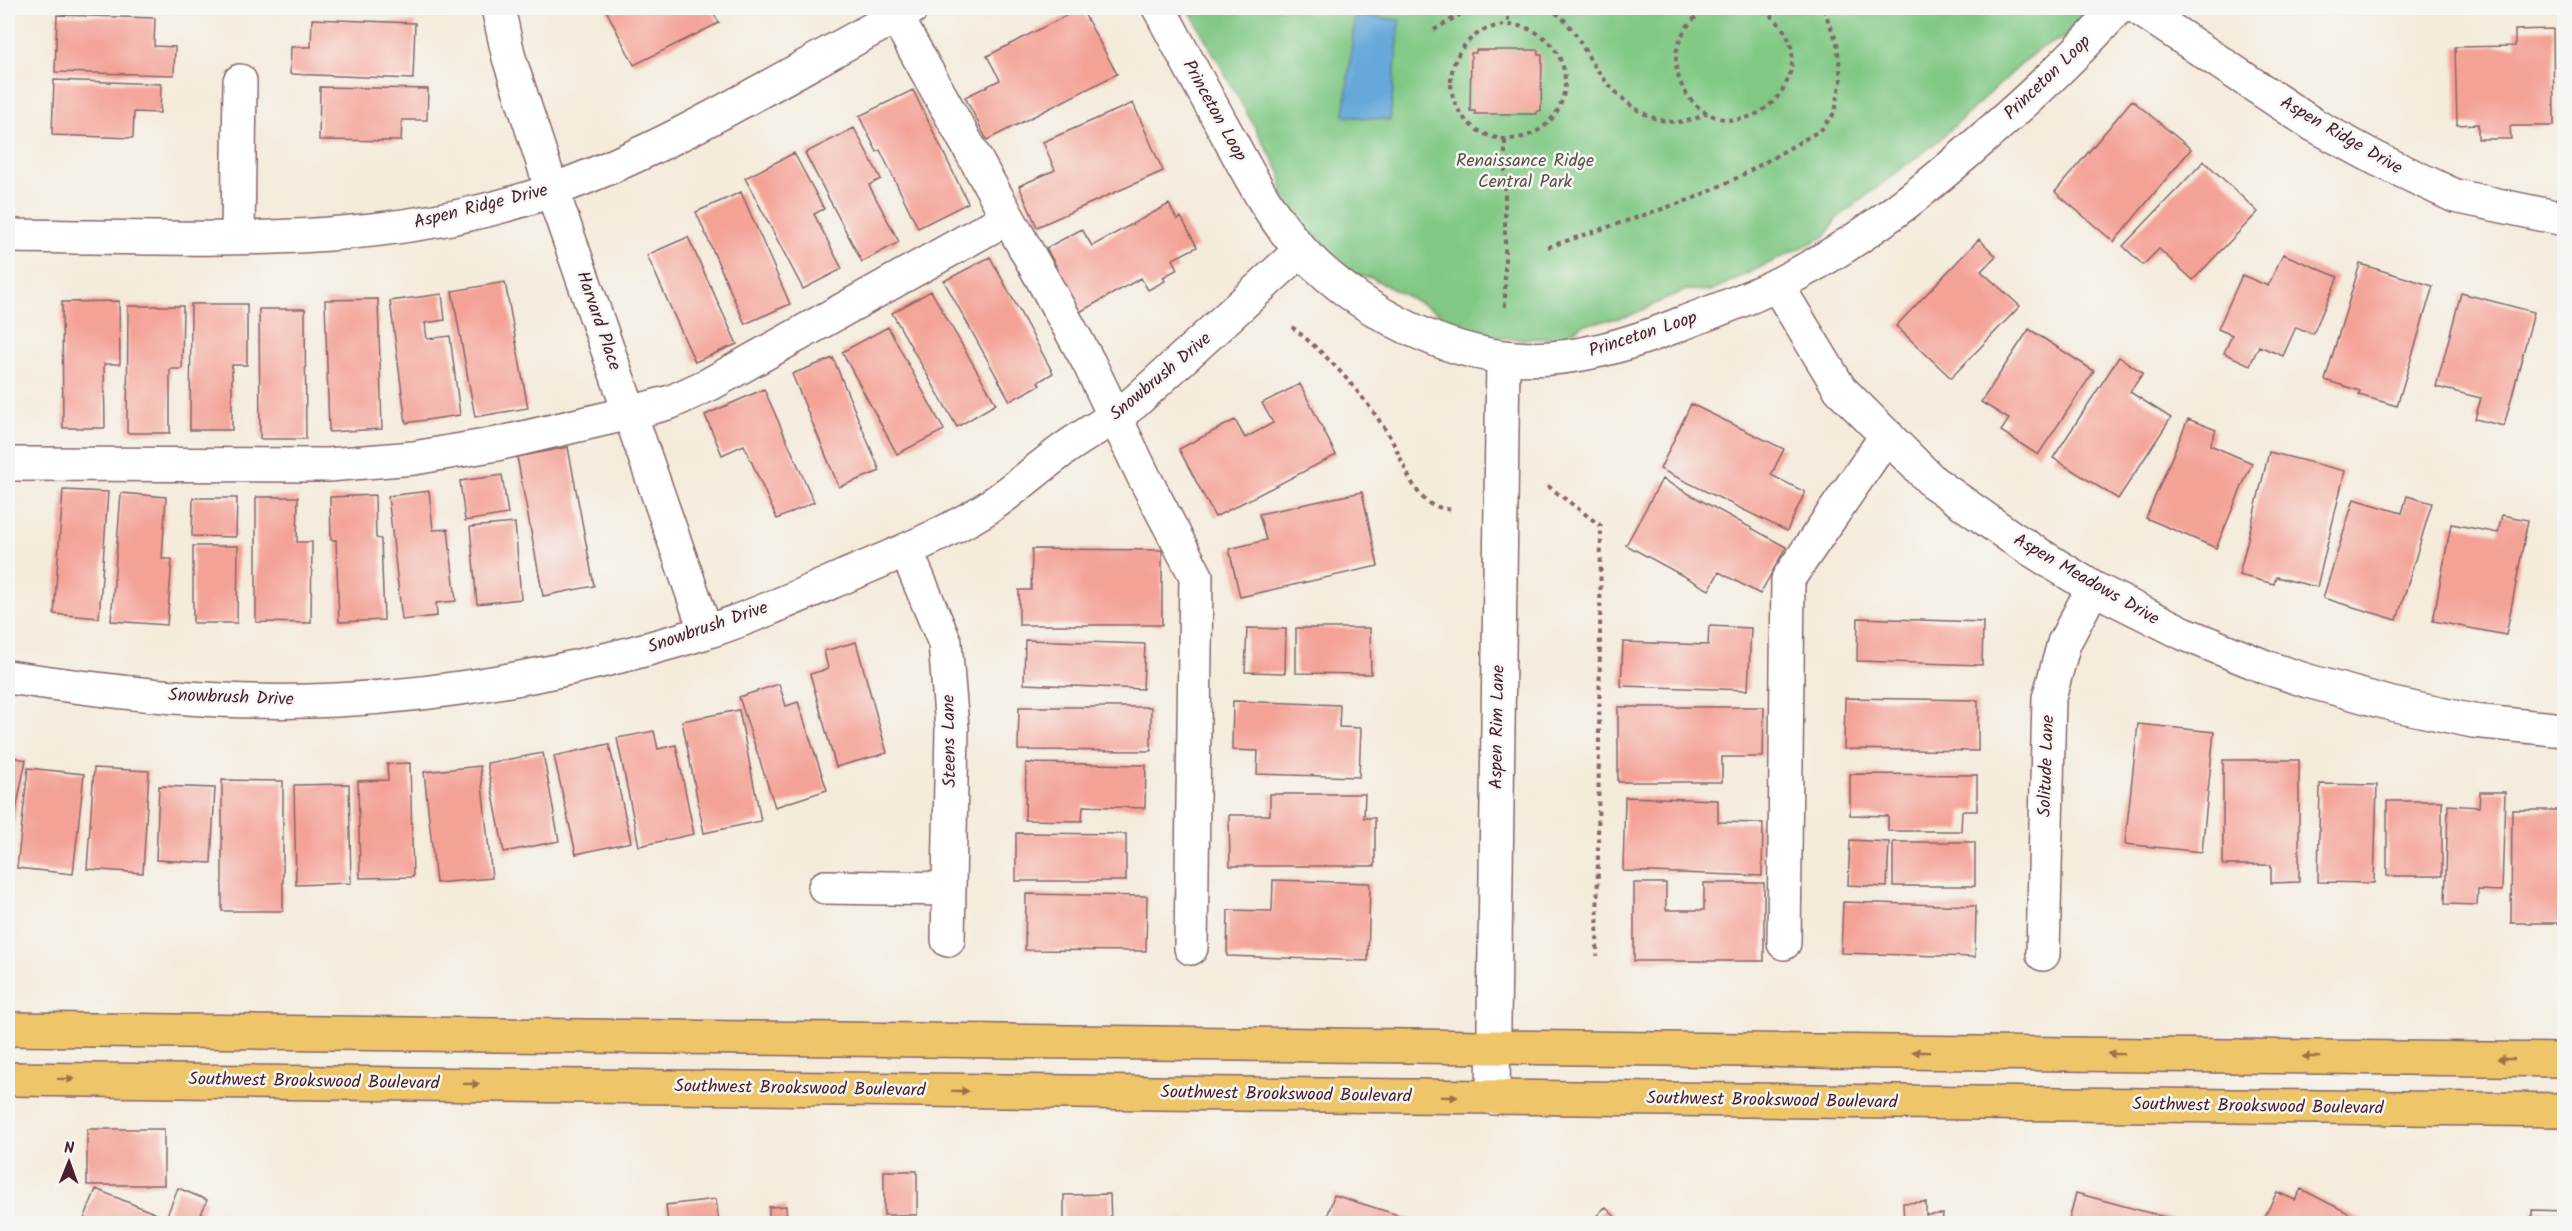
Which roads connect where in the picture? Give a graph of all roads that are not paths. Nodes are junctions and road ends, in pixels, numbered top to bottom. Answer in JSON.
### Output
{"nodes":[{"id":1,"x":498,"y":8,"type":"edge"},
{"id":2,"x":1159,"y":8,"type":"edge"},
{"id":3,"x":2118,"y":8,"type":"edge"},
{"id":4,"x":2138,"y":8,"type":"edge"},
{"id":5,"x":904,"y":12,"type":"edge"},
{"id":6,"x":240,"y":81,"type":"dead end"},
{"id":7,"x":552,"y":190,"type":"junction"},
{"id":8,"x":1007,"y":218,"type":"junction"},
{"id":9,"x":2565,"y":219,"type":"edge"},
{"id":10,"x":8,"y":236,"type":"edge"},
{"id":11,"x":238,"y":237,"type":"junction"},
{"id":12,"x":1300,"y":251,"type":"junction"},
{"id":13,"x":1777,"y":285,"type":"junction"},
{"id":14,"x":1503,"y":357,"type":"junction"},
{"id":15,"x":630,"y":413,"type":"junction"},
{"id":16,"x":1116,"y":417,"type":"junction"},
{"id":17,"x":1887,"y":435,"type":"junction"},
{"id":18,"x":8,"y":464,"type":"edge"},
{"id":19,"x":906,"y":550,"type":"junction"},
{"id":20,"x":2092,"y":588,"type":"junction"},
{"id":21,"x":706,"y":632,"type":"junction"},
{"id":22,"x":8,"y":677,"type":"edge"},
{"id":23,"x":2565,"y":730,"type":"edge"},
{"id":24,"x":825,"y":887,"type":"dead end"},
{"id":25,"x":949,"y":889,"type":"junction"},
{"id":26,"x":948,"y":940,"type":"dead end"},
{"id":27,"x":1784,"y":943,"type":"dead end"},
{"id":28,"x":1191,"y":948,"type":"dead end"},
{"id":29,"x":2043,"y":954,"type":"dead end"},
{"id":30,"x":8,"y":1029,"type":"edge"},
{"id":31,"x":1494,"y":1046,"type":"junction"},
{"id":32,"x":2565,"y":1060,"type":"edge"},
{"id":33,"x":8,"y":1078,"type":"edge"},
{"id":34,"x":1493,"y":1098,"type":"junction"},
{"id":35,"x":2565,"y":1110,"type":"edge"}],
"edges":[{"from":1,"to":7,"type":"street","name":"Harvard Place"},
{"from":2,"to":12,"type":"street","name":"Princeton Loop"},
{"from":3,"to":13,"type":"street","name":"Princeton Loop"},
{"from":4,"to":9,"type":"street","name":"Aspen Ridge Drive"},
{"from":5,"to":7,"type":"street","name":"Aspen Ridge Drive"},
{"from":5,"to":8,"type":"street"},
{"from":6,"to":11,"type":"street"},
{"from":7,"to":11,"type":"street","name":"Aspen Ridge Drive"},
{"from":7,"to":15,"type":"street","name":"Harvard Place"},
{"from":8,"to":15,"type":"street"},
{"from":8,"to":16,"type":"street"},
{"from":10,"to":11,"type":"street","name":"Aspen Ridge Drive"},
{"from":12,"to":14,"type":"street","name":"Princeton Loop"},
{"from":12,"to":16,"type":"street","name":"Snowbrush Drive"},
{"from":13,"to":14,"type":"street","name":"Princeton Loop"},
{"from":13,"to":17,"type":"street","name":"Aspen Meadows Drive"},
{"from":14,"to":31,"type":"street","name":"Aspen Rim Lane"},
{"from":15,"to":18,"type":"street"},
{"from":15,"to":21,"type":"street","name":"Harvard Place"},
{"from":16,"to":19,"type":"street","name":"Snowbrush Drive"},
{"from":16,"to":28,"type":"street"},
{"from":17,"to":20,"type":"street","name":"Aspen Meadows Drive"},
{"from":17,"to":27,"type":"street"},
{"from":19,"to":21,"type":"street","name":"Snowbrush Drive"},
{"from":19,"to":25,"type":"street","name":"Steens Lane"},
{"from":20,"to":23,"type":"street","name":"Aspen Meadows Drive"},
{"from":20,"to":29,"type":"street","name":"Solitude Lane"},
{"from":21,"to":22,"type":"street","name":"Snowbrush Drive"},
{"from":24,"to":25,"type":"street"},
{"from":25,"to":26,"type":"street","name":"Steens Lane"},
{"from":30,"to":31,"type":"main road"},
{"from":32,"to":31,"type":"main road","one_way":true},
{"from":31,"to":34,"type":"street","name":"Aspen Rim Lane"},
{"from":33,"to":34,"type":"main road","name":"Southwest Brookswood Boulevard","one_way":true},
{"from":34,"to":35,"type":"main road","name":"Southwest Brookswood Boulevard"}]}
